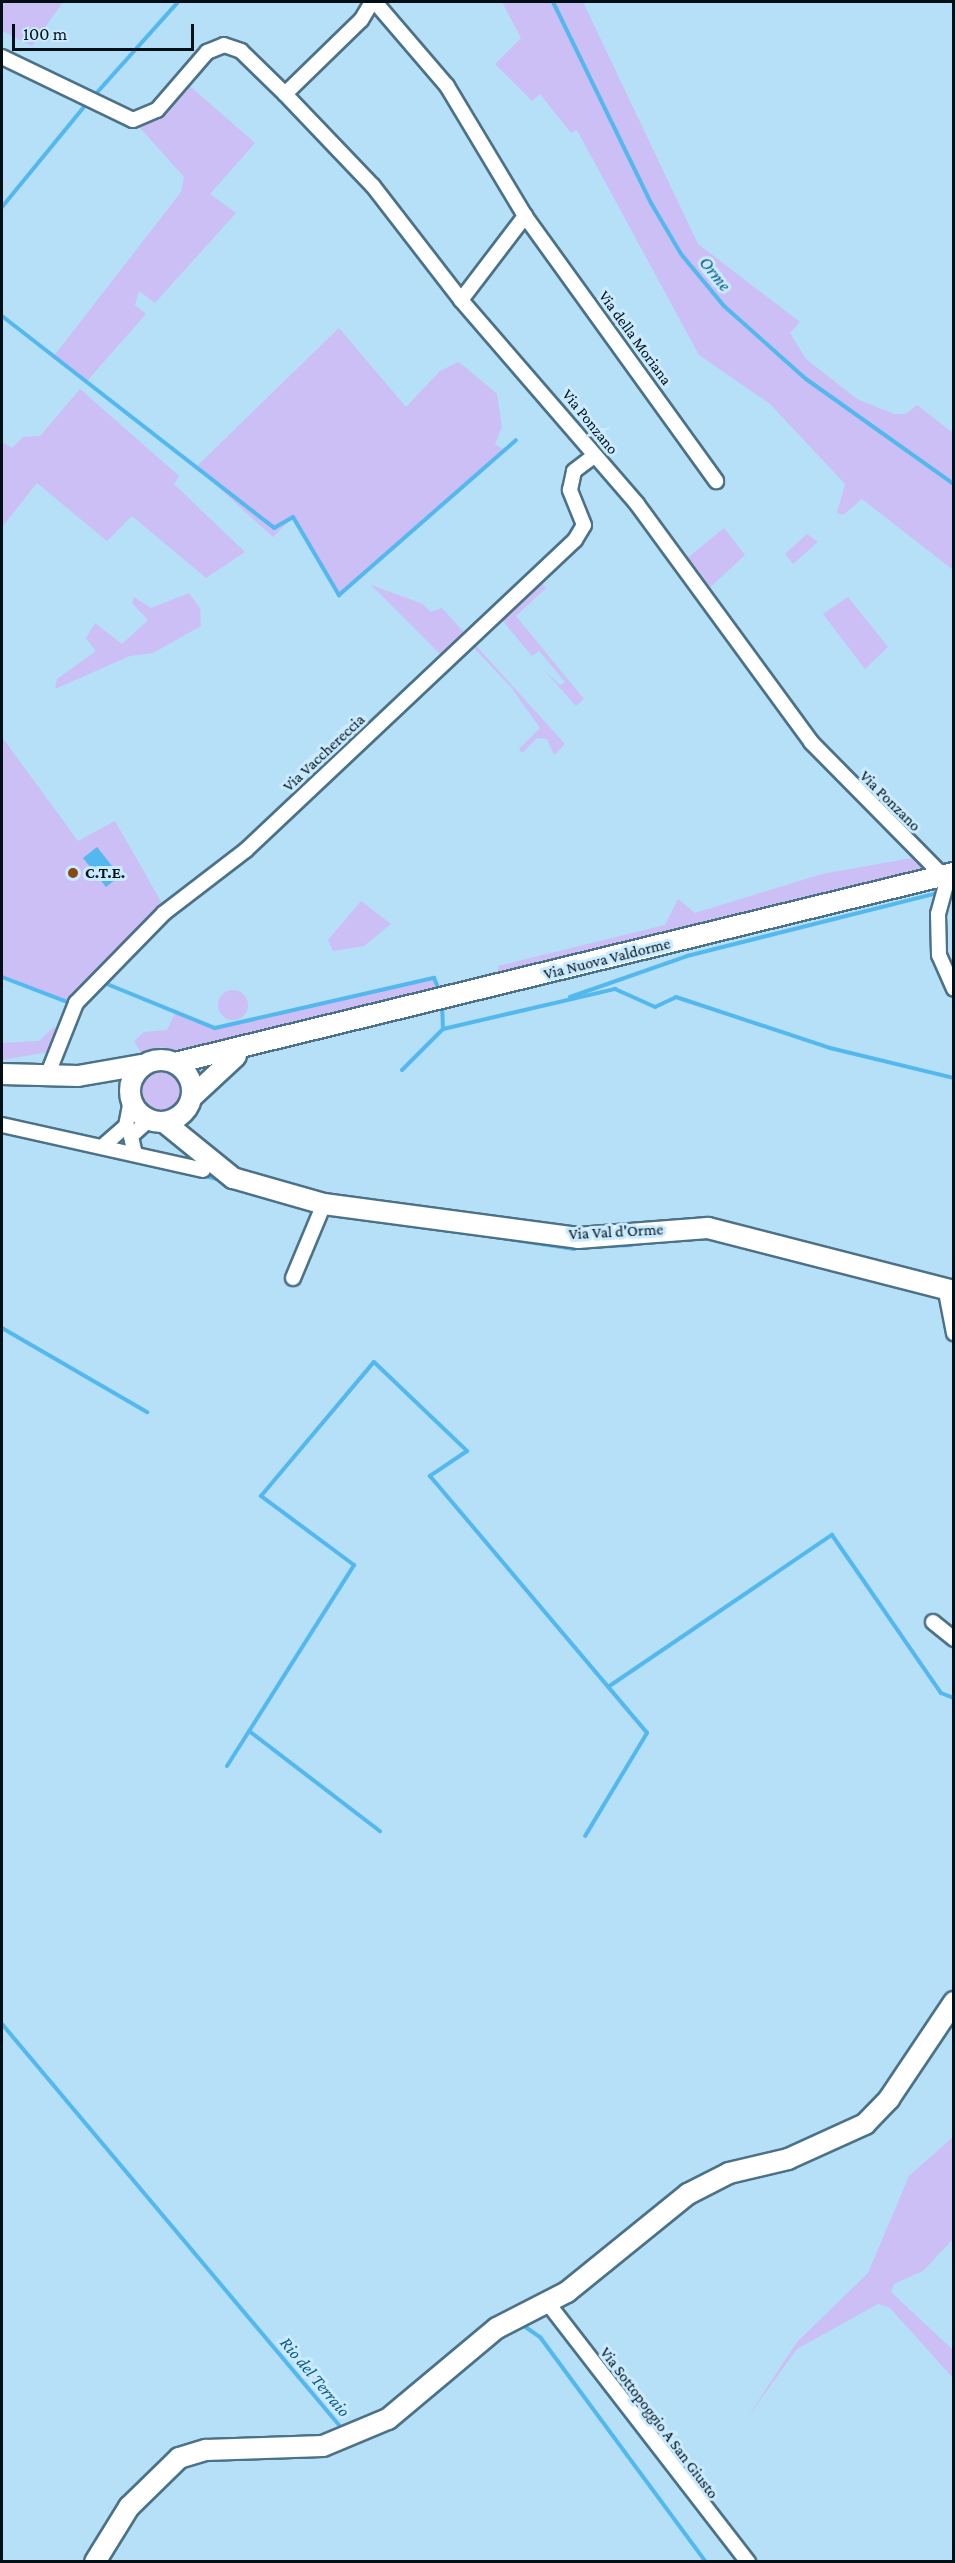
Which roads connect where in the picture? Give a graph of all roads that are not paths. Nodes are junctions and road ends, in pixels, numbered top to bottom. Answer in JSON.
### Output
{"nodes":[{"id":1,"x":374,"y":2,"type":"edge"},
{"id":2,"x":2,"y":57,"type":"edge"},
{"id":3,"x":285,"y":94,"type":"junction"},
{"id":4,"x":525,"y":216,"type":"junction"},
{"id":5,"x":461,"y":300,"type":"junction"},
{"id":6,"x":595,"y":455,"type":"junction"},
{"id":7,"x":716,"y":481,"type":"dead end"},
{"id":8,"x":948,"y":874,"type":"edge"},
{"id":9,"x":954,"y":989,"type":"edge"},
{"id":10,"x":260,"y":1045,"type":"junction"},
{"id":11,"x":175,"y":1063,"type":"junction"},
{"id":12,"x":142,"y":1065,"type":"junction"},
{"id":13,"x":2,"y":1074,"type":"edge"},
{"id":14,"x":47,"y":1076,"type":"junction"},
{"id":15,"x":78,"y":1076,"type":"junction"},
{"id":16,"x":131,"y":1099,"type":"junction"},
{"id":17,"x":191,"y":1100,"type":"junction"},
{"id":18,"x":157,"y":1121,"type":"junction"},
{"id":19,"x":2,"y":1125,"type":"edge"},
{"id":20,"x":103,"y":1146,"type":"junction"},
{"id":21,"x":135,"y":1154,"type":"junction"},
{"id":22,"x":206,"y":1166,"type":"junction"},
{"id":23,"x":324,"y":1204,"type":"junction"},
{"id":24,"x":293,"y":1278,"type":"dead end"},
{"id":25,"x":950,"y":1292,"type":"edge"},
{"id":26,"x":954,"y":1333,"type":"edge"},
{"id":27,"x":933,"y":1622,"type":"dead end"},
{"id":28,"x":954,"y":1639,"type":"edge"},
{"id":29,"x":954,"y":2002,"type":"edge"},
{"id":30,"x":547,"y":2302,"type":"junction"},
{"id":31,"x":95,"y":2562,"type":"edge"},
{"id":32,"x":748,"y":2562,"type":"edge"}],
"edges":[{"from":1,"to":3,"type":"street"},
{"from":1,"to":4,"type":"street","name":"Via della Moriana"},
{"from":2,"to":3,"type":"street","name":"Via Ponzano"},
{"from":3,"to":5,"type":"street","name":"Via Ponzano"},
{"from":4,"to":5,"type":"street"},
{"from":4,"to":7,"type":"street","name":"Via della Moriana"},
{"from":5,"to":6,"type":"street","name":"Via Ponzano"},
{"from":6,"to":8,"type":"street","name":"Via Ponzano"},
{"from":6,"to":14,"type":"street","name":"Via Vacchereccia"},
{"from":8,"to":9,"type":"street"},
{"from":8,"to":10,"type":"street","name":"Via Nuova Valdorme"},
{"from":10,"to":11,"type":"street","name":"Via Nuova Valdorme"},
{"from":10,"to":17,"type":"street","name":"Via Nuova Valdorme"},
{"from":11,"to":12,"type":"street","name":"Via Nuova Valdorme"},
{"from":11,"to":17,"type":"street"},
{"from":12,"to":15,"type":"street","name":"Via Nuova Valdorme"},
{"from":12,"to":16,"type":"street"},
{"from":13,"to":14,"type":"street","name":"Via Nuova Valdorme"},
{"from":14,"to":15,"type":"street","name":"Via Nuova Valdorme"},
{"from":15,"to":16,"type":"street","name":"Via Nuova Valdorme"},
{"from":16,"to":18,"type":"street","name":"Via Nuova Valdorme"},
{"from":16,"to":20,"type":"street"},
{"from":17,"to":18,"type":"street","name":"Via Nuova Valdorme"},
{"from":17,"to":22,"type":"street"},
{"from":18,"to":21,"type":"street"},
{"from":18,"to":22,"type":"street","name":"Via Val d'Orme"},
{"from":19,"to":20,"type":"street","name":"Via Val d'Orme"},
{"from":20,"to":21,"type":"street","name":"Via Val d'Orme"},
{"from":21,"to":22,"type":"street","name":"Via Val d'Orme"},
{"from":22,"to":23,"type":"street","name":"Via Val d'Orme"},
{"from":23,"to":24,"type":"street"},
{"from":23,"to":25,"type":"street","name":"Via Val d'Orme"},
{"from":25,"to":26,"type":"street"},
{"from":27,"to":28,"type":"street"},
{"from":29,"to":30,"type":"street"},
{"from":30,"to":31,"type":"street"},
{"from":30,"to":32,"type":"street","name":"Via Sottopoggio A San Giusto"}]}
